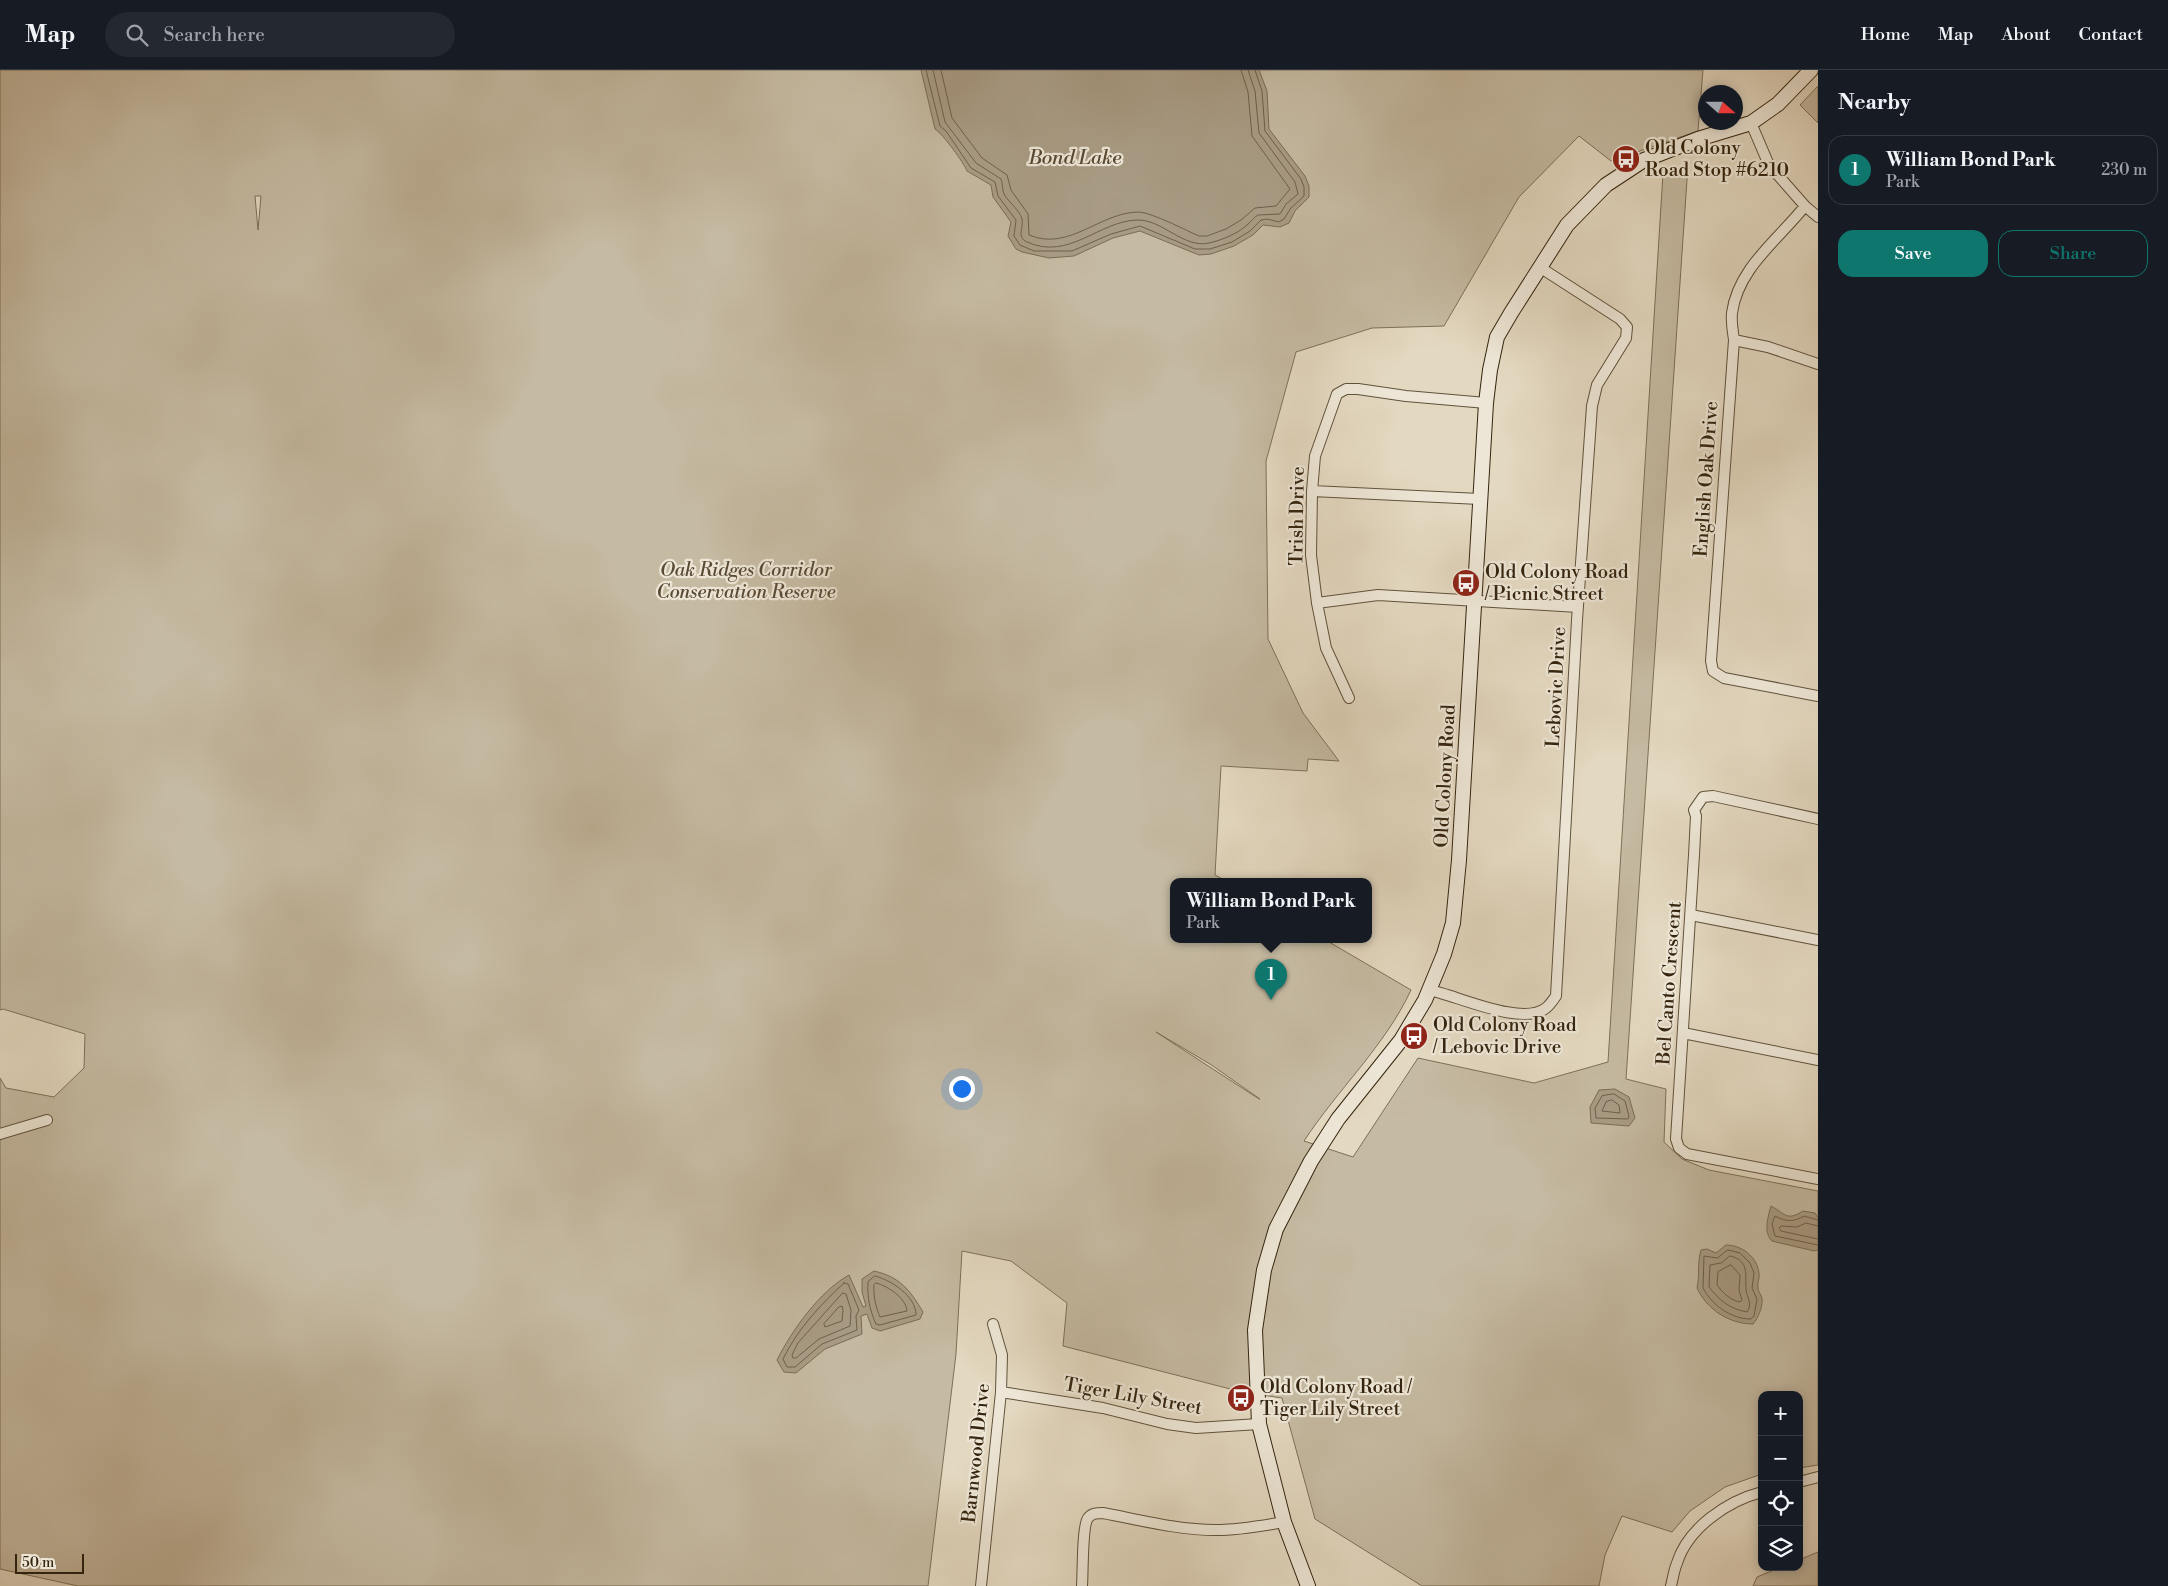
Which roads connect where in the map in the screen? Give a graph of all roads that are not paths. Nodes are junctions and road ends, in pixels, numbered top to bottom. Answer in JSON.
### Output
{"nodes":[{"id":1,"x":1811,"y":70,"type":"edge"},
{"id":2,"x":1751,"y":123,"type":"junction"},
{"id":3,"x":1805,"y":206,"type":"junction"},
{"id":4,"x":1818,"y":216,"type":"edge"},
{"id":5,"x":1541,"y":268,"type":"junction"},
{"id":6,"x":1734,"y":340,"type":"junction"},
{"id":7,"x":1818,"y":364,"type":"edge"},
{"id":8,"x":1486,"y":402,"type":"junction"},
{"id":9,"x":1312,"y":491,"type":"junction"},
{"id":10,"x":1480,"y":499,"type":"junction"},
{"id":11,"x":1475,"y":600,"type":"junction"},
{"id":12,"x":1316,"y":604,"type":"junction"},
{"id":13,"x":1578,"y":607,"type":"junction"},
{"id":14,"x":1818,"y":696,"type":"edge"},
{"id":15,"x":1349,"y":698,"type":"dead end"},
{"id":16,"x":1818,"y":819,"type":"edge"},
{"id":17,"x":1691,"y":915,"type":"junction"},
{"id":18,"x":1818,"y":940,"type":"edge"},
{"id":19,"x":1429,"y":990,"type":"junction"},
{"id":20,"x":1683,"y":1033,"type":"junction"},
{"id":21,"x":1818,"y":1060,"type":"edge"},
{"id":22,"x":47,"y":1120,"type":"dead end"},
{"id":23,"x":0,"y":1134,"type":"edge"},
{"id":24,"x":1818,"y":1179,"type":"edge"},
{"id":25,"x":993,"y":1324,"type":"dead end"},
{"id":26,"x":1000,"y":1392,"type":"junction"},
{"id":27,"x":1259,"y":1424,"type":"junction"},
{"id":28,"x":1818,"y":1478,"type":"edge"},
{"id":29,"x":1803,"y":1481,"type":"edge"},
{"id":30,"x":1758,"y":1493,"type":"edge"},
{"id":31,"x":1284,"y":1522,"type":"junction"},
{"id":32,"x":981,"y":1586,"type":"edge"},
{"id":33,"x":1082,"y":1586,"type":"edge"},
{"id":34,"x":1308,"y":1586,"type":"edge"},
{"id":35,"x":1671,"y":1586,"type":"edge"}],
"edges":[{"from":1,"to":2,"type":"street","name":"Old Colony Road"},
{"from":2,"to":3,"type":"street"},
{"from":2,"to":5,"type":"street","name":"Old Colony Road"},
{"from":3,"to":4,"type":"street"},
{"from":3,"to":6,"type":"street","name":"English Oak Drive"},
{"from":5,"to":8,"type":"street","name":"Old Colony Road"},
{"from":5,"to":13,"type":"street","name":"Lebovic Drive"},
{"from":6,"to":7,"type":"street"},
{"from":6,"to":14,"type":"street","name":"English Oak Drive"},
{"from":8,"to":9,"type":"street","name":"Trish Drive"},
{"from":8,"to":10,"type":"street","name":"Old Colony Road"},
{"from":9,"to":10,"type":"street"},
{"from":9,"to":12,"type":"street","name":"Trish Drive"},
{"from":10,"to":11,"type":"street","name":"Old Colony Road"},
{"from":11,"to":12,"type":"street"},
{"from":11,"to":13,"type":"street"},
{"from":11,"to":19,"type":"street","name":"Old Colony Road"},
{"from":12,"to":15,"type":"street","name":"Trish Drive"},
{"from":13,"to":19,"type":"street","name":"Lebovic Drive"},
{"from":16,"to":17,"type":"street","name":"Bel Canto Crescent"},
{"from":17,"to":18,"type":"street"},
{"from":17,"to":20,"type":"street","name":"Bel Canto Crescent"},
{"from":19,"to":27,"type":"street","name":"Old Colony Road"},
{"from":20,"to":21,"type":"street"},
{"from":20,"to":24,"type":"street","name":"Bel Canto Crescent"},
{"from":22,"to":23,"type":"street"},
{"from":25,"to":26,"type":"street","name":"Barnwood Drive"},
{"from":26,"to":27,"type":"street","name":"Tiger Lily Street"},
{"from":26,"to":32,"type":"street","name":"Barnwood Drive"},
{"from":27,"to":31,"type":"street","name":"Old Colony Road"},
{"from":28,"to":29,"type":"street"},
{"from":30,"to":35,"type":"street"},
{"from":31,"to":33,"type":"street"},
{"from":31,"to":34,"type":"street","name":"Old Colony Road"}]}
